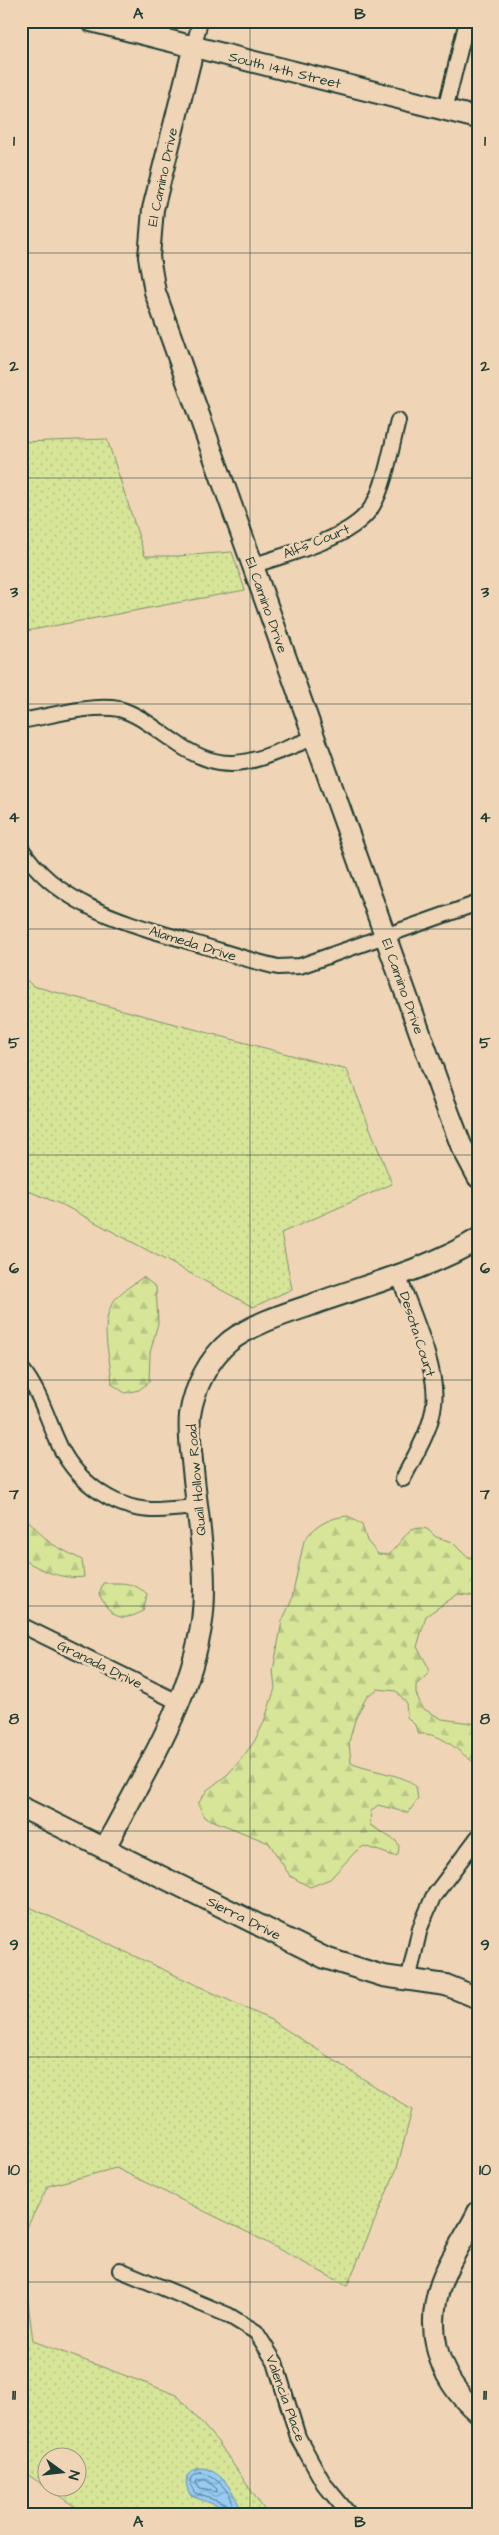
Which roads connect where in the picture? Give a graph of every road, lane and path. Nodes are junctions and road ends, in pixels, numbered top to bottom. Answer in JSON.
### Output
{"nodes":[{"id":1,"x":91,"y":21,"type":"edge"},
{"id":2,"x":200,"y":21,"type":"edge"},
{"id":3,"x":467,"y":21,"type":"edge"},
{"id":4,"x":194,"y":46,"type":"junction"},
{"id":5,"x":445,"y":110,"type":"junction"},
{"id":6,"x":478,"y":118,"type":"edge"},
{"id":7,"x":398,"y":421,"type":"dead end"},
{"id":8,"x":252,"y":566,"type":"junction"},
{"id":9,"x":21,"y":721,"type":"edge"},
{"id":10,"x":314,"y":738,"type":"junction"},
{"id":11,"x":21,"y":848,"type":"edge"},
{"id":12,"x":478,"y":903,"type":"edge"},
{"id":13,"x":385,"y":937,"type":"junction"},
{"id":14,"x":478,"y":1177,"type":"edge"},
{"id":15,"x":478,"y":1239,"type":"edge"},
{"id":16,"x":398,"y":1274,"type":"junction"},
{"id":17,"x":21,"y":1368,"type":"edge"},
{"id":18,"x":403,"y":1479,"type":"dead end"},
{"id":19,"x":197,"y":1507,"type":"junction"},
{"id":20,"x":21,"y":1625,"type":"edge"},
{"id":21,"x":178,"y":1702,"type":"junction"},
{"id":22,"x":21,"y":1807,"type":"edge"},
{"id":23,"x":478,"y":1838,"type":"edge"},
{"id":24,"x":105,"y":1848,"type":"junction"},
{"id":25,"x":408,"y":1981,"type":"junction"},
{"id":26,"x":478,"y":1998,"type":"edge"},
{"id":27,"x":478,"y":2212,"type":"edge"},
{"id":28,"x":120,"y":2270,"type":"dead end"},
{"id":29,"x":478,"y":2413,"type":"edge"},
{"id":30,"x":349,"y":2514,"type":"edge"}],
"edges":[{"from":1,"to":4,"type":"street","name":"South 14th Street"},
{"from":2,"to":4,"type":"street","name":"El Camino Drive"},
{"from":3,"to":5,"type":"street"},
{"from":4,"to":5,"type":"street","name":"South 14th Street"},
{"from":4,"to":8,"type":"street","name":"El Camino Drive"},
{"from":5,"to":6,"type":"street","name":"South 14th Street"},
{"from":7,"to":8,"type":"street","name":"Alfs Court"},
{"from":8,"to":10,"type":"street","name":"El Camino Drive"},
{"from":9,"to":10,"type":"street"},
{"from":10,"to":13,"type":"street","name":"El Camino Drive"},
{"from":11,"to":13,"type":"street","name":"Alameda Drive"},
{"from":12,"to":13,"type":"street","name":"Alameda Drive"},
{"from":13,"to":14,"type":"street","name":"El Camino Drive"},
{"from":15,"to":16,"type":"street","name":"Quail Hollow Road"},
{"from":16,"to":18,"type":"street","name":"Desota Court"},
{"from":16,"to":19,"type":"street","name":"Quail Hollow Road"},
{"from":17,"to":19,"type":"street"},
{"from":19,"to":21,"type":"street","name":"Quail Hollow Road"},
{"from":20,"to":21,"type":"street","name":"Granada Drive"},
{"from":21,"to":24,"type":"street","name":"Quail Hollow Road"},
{"from":22,"to":24,"type":"street","name":"Sierra Drive"},
{"from":23,"to":25,"type":"street"},
{"from":24,"to":25,"type":"street","name":"Sierra Drive"},
{"from":25,"to":26,"type":"street","name":"Sierra Drive"},
{"from":27,"to":29,"type":"street"},
{"from":28,"to":30,"type":"street","name":"Valencia Place"}]}
